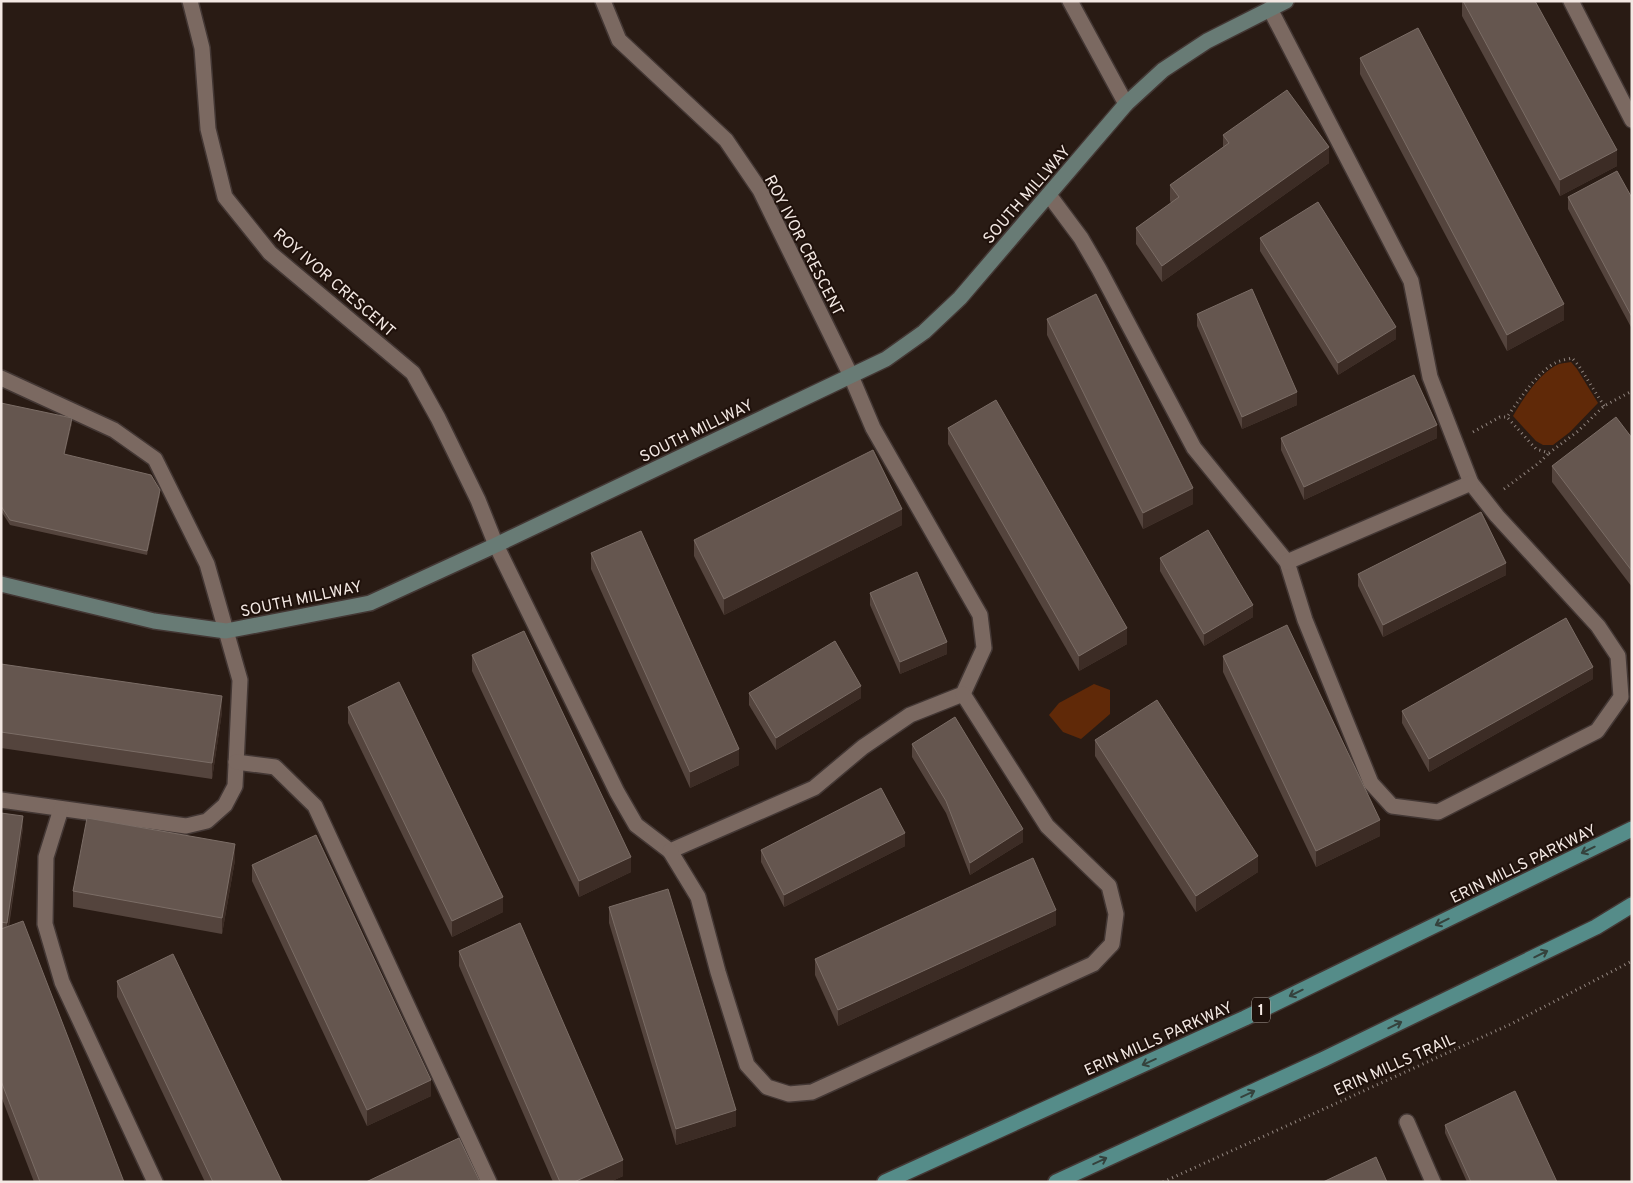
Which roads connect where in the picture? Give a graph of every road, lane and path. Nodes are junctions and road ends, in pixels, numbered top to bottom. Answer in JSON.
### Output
{"nodes":[{"id":1,"x":190,"y":1,"type":"edge"},
{"id":2,"x":603,"y":1,"type":"edge"},
{"id":3,"x":1070,"y":1,"type":"edge"},
{"id":4,"x":1286,"y":1,"type":"edge"},
{"id":5,"x":1571,"y":1,"type":"edge"},
{"id":6,"x":1270,"y":9,"type":"junction"},
{"id":7,"x":1126,"y":104,"type":"junction"},
{"id":8,"x":1632,"y":120,"type":"edge"},
{"id":9,"x":1049,"y":195,"type":"junction"},
{"id":10,"x":851,"y":376,"type":"junction"},
{"id":11,"x":1,"y":378,"type":"edge"},
{"id":12,"x":1632,"y":391,"type":"edge"},
{"id":13,"x":1604,"y":406,"type":"junction"},
{"id":14,"x":1507,"y":417,"type":"junction"},
{"id":15,"x":1455,"y":442,"type":"junction"},
{"id":16,"x":1548,"y":453,"type":"junction"},
{"id":17,"x":1471,"y":483,"type":"junction"},
{"id":18,"x":1486,"y":503,"type":"junction"},
{"id":19,"x":496,"y":545,"type":"junction"},
{"id":20,"x":1287,"y":562,"type":"junction"},
{"id":21,"x":1,"y":584,"type":"edge"},
{"id":22,"x":226,"y":632,"type":"junction"},
{"id":23,"x":963,"y":694,"type":"junction"},
{"id":24,"x":236,"y":762,"type":"junction"},
{"id":25,"x":1,"y":800,"type":"edge"},
{"id":26,"x":61,"y":809,"type":"junction"},
{"id":27,"x":1632,"y":829,"type":"edge"},
{"id":28,"x":670,"y":851,"type":"junction"},
{"id":29,"x":1632,"y":905,"type":"edge"},
{"id":30,"x":1632,"y":961,"type":"edge"},
{"id":31,"x":1406,"y":1122,"type":"dead end"},
{"id":32,"x":155,"y":1182,"type":"edge"},
{"id":33,"x":489,"y":1182,"type":"edge"},
{"id":34,"x":886,"y":1182,"type":"edge"},
{"id":35,"x":1056,"y":1182,"type":"edge"},
{"id":36,"x":1163,"y":1182,"type":"edge"},
{"id":37,"x":1433,"y":1182,"type":"edge"}],
"edges":[{"from":1,"to":19,"type":"street","name":"ROY IVOR CRESCENT"},
{"from":2,"to":10,"type":"street","name":"ROY IVOR CRESCENT"},
{"from":3,"to":7,"type":"street"},
{"from":4,"to":6,"type":"street","name":"SOUTH MILLWAY"},
{"from":5,"to":8,"type":"street"},
{"from":6,"to":7,"type":"street","name":"SOUTH MILLWAY"},
{"from":6,"to":15,"type":"street"},
{"from":7,"to":9,"type":"street","name":"SOUTH MILLWAY"},
{"from":9,"to":10,"type":"street","name":"SOUTH MILLWAY"},
{"from":9,"to":20,"type":"street"},
{"from":10,"to":19,"type":"street","name":"SOUTH MILLWAY"},
{"from":10,"to":23,"type":"street","name":"ROY IVOR CRESCENT"},
{"from":11,"to":22,"type":"street"},
{"from":12,"to":13,"type":"path"},
{"from":13,"to":14,"type":"path"},
{"from":13,"to":16,"type":"path"},
{"from":14,"to":15,"type":"path"},
{"from":14,"to":16,"type":"path"},
{"from":15,"to":17,"type":"street"},
{"from":16,"to":18,"type":"path"},
{"from":17,"to":18,"type":"street"},
{"from":17,"to":20,"type":"street"},
{"from":18,"to":20,"type":"street"},
{"from":19,"to":22,"type":"street","name":"SOUTH MILLWAY"},
{"from":19,"to":28,"type":"street","name":"ROY IVOR CRESCENT"},
{"from":21,"to":22,"type":"street","name":"SOUTH MILLWAY"},
{"from":22,"to":24,"type":"street"},
{"from":23,"to":28,"type":"street"},
{"from":23,"to":28,"type":"street"},
{"from":24,"to":26,"type":"street"},
{"from":24,"to":33,"type":"street"},
{"from":25,"to":26,"type":"street"},
{"from":26,"to":32,"type":"street"},
{"from":27,"to":34,"type":"main road","name":"ERIN MILLS PARKWAY","number":"1","one_way":true},
{"from":35,"to":29,"type":"main road","one_way":true},
{"from":30,"to":36,"type":"path","name":"ERIN MILLS TRAIL"},
{"from":31,"to":37,"type":"street"}]}
